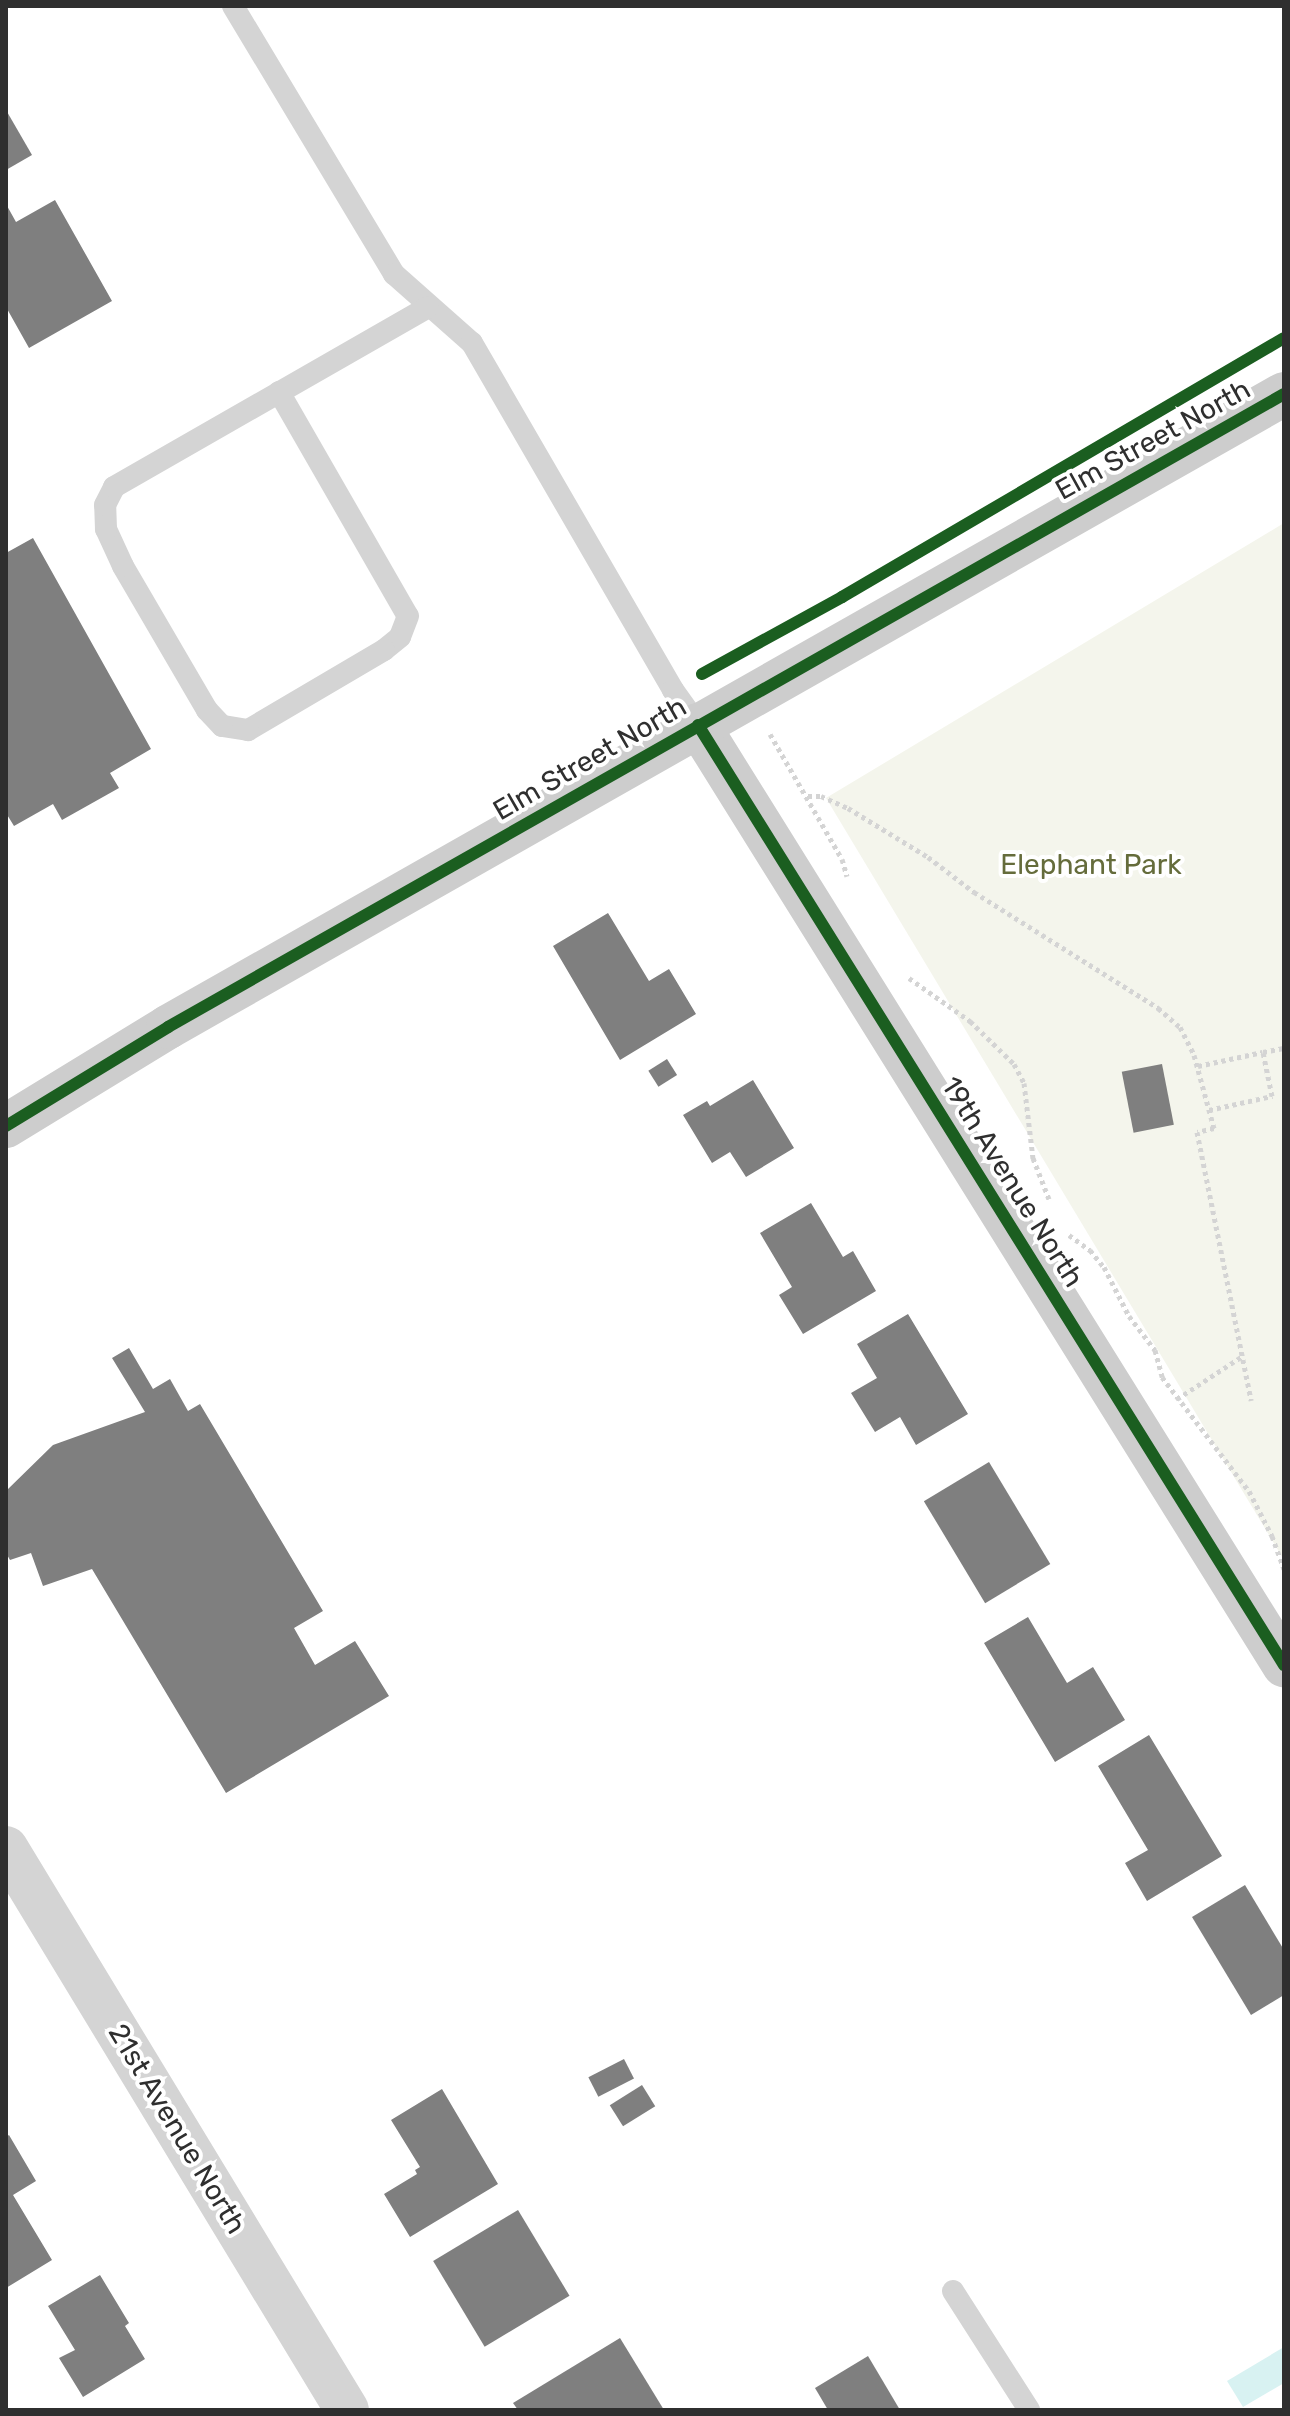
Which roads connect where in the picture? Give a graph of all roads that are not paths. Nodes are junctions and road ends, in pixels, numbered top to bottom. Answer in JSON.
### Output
{"nodes":[{"id":1,"x":233,"y":6,"type":"edge"},
{"id":2,"x":428,"y":307,"type":"junction"},
{"id":3,"x":279,"y":392,"type":"junction"},
{"id":4,"x":1284,"y":394,"type":"edge"},
{"id":5,"x":698,"y":725,"type":"junction"},
{"id":6,"x":6,"y":1126,"type":"edge"},
{"id":7,"x":1284,"y":1665,"type":"edge"},
{"id":8,"x":6,"y":1848,"type":"edge"},
{"id":9,"x":953,"y":2291,"type":"dead end"},
{"id":10,"x":347,"y":2410,"type":"edge"},
{"id":11,"x":1029,"y":2410,"type":"edge"}],
"edges":[{"from":1,"to":2,"type":"lane"},
{"from":2,"to":3,"type":"lane"},
{"from":2,"to":5,"type":"lane"},
{"from":3,"to":3,"type":"lane"},
{"from":4,"to":5,"type":"street","name":"Elm Street North"},
{"from":5,"to":6,"type":"street","name":"Elm Street North"},
{"from":5,"to":7,"type":"street","name":"19th Avenue North"},
{"from":8,"to":10,"type":"street","name":"21st Avenue North"},
{"from":9,"to":11,"type":"lane"}]}
